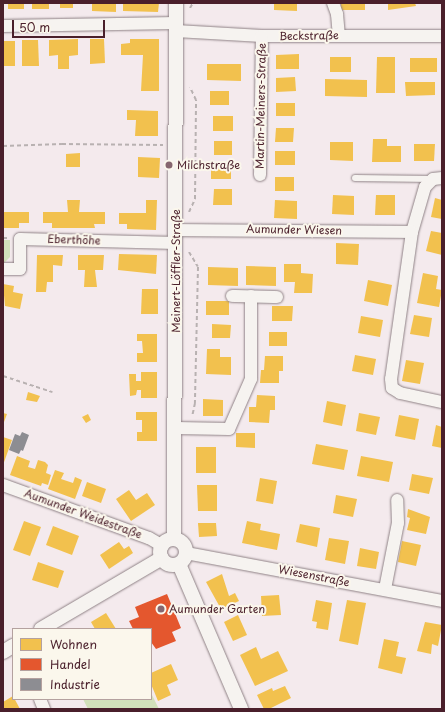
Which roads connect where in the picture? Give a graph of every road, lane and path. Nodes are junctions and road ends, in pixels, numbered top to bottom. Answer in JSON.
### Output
{"nodes":[{"id":1,"x":176,"y":3,"type":"edge"},
{"id":2,"x":333,"y":3,"type":"edge"},
{"id":3,"x":3,"y":26,"type":"edge"},
{"id":4,"x":176,"y":27,"type":"junction"},
{"id":5,"x":340,"y":35,"type":"junction"},
{"id":6,"x":262,"y":36,"type":"junction"},
{"id":7,"x":442,"y":36,"type":"edge"},
{"id":8,"x":176,"y":145,"type":"junction"},
{"id":9,"x":3,"y":146,"type":"edge"},
{"id":10,"x":260,"y":175,"type":"dead end"},
{"id":11,"x":355,"y":178,"type":"dead end"},
{"id":12,"x":437,"y":178,"type":"edge"},
{"id":13,"x":412,"y":232,"type":"junction"},
{"id":14,"x":176,"y":236,"type":"junction"},
{"id":15,"x":3,"y":269,"type":"edge"},
{"id":16,"x":232,"y":296,"type":"dead end"},
{"id":17,"x":251,"y":296,"type":"junction"},
{"id":18,"x":277,"y":297,"type":"dead end"},
{"id":19,"x":3,"y":376,"type":"edge"},
{"id":20,"x":52,"y":392,"type":"dead end"},
{"id":21,"x":442,"y":402,"type":"edge"},
{"id":22,"x":176,"y":428,"type":"junction"},
{"id":23,"x":3,"y":485,"type":"edge"},
{"id":24,"x":397,"y":500,"type":"dead end"},
{"id":25,"x":166,"y":547,"type":"junction"},
{"id":26,"x":183,"y":558,"type":"junction"},
{"id":27,"x":385,"y":589,"type":"junction"},
{"id":28,"x":442,"y":601,"type":"edge"},
{"id":29,"x":43,"y":628,"type":"edge"},
{"id":30,"x":12,"y":647,"type":"edge"},
{"id":31,"x":3,"y":652,"type":"edge"},
{"id":32,"x":241,"y":709,"type":"edge"}],
"edges":[{"from":1,"to":4,"type":"street","name":"Meinert-Löffler-Straße"},
{"from":2,"to":5,"type":"street"},
{"from":3,"to":4,"type":"street"},
{"from":4,"to":6,"type":"street","name":"Beckstraße"},
{"from":4,"to":8,"type":"street","name":"Meinert-Löffler-Straße"},
{"from":5,"to":6,"type":"street","name":"Beckstraße"},
{"from":5,"to":7,"type":"street","name":"Beckstraße"},
{"from":6,"to":10,"type":"street","name":"Martin-Meiners-Straße"},
{"from":8,"to":9,"type":"path"},
{"from":8,"to":14,"type":"street","name":"Meinert-Löffler-Straße"},
{"from":11,"to":12,"type":"lane"},
{"from":12,"to":13,"type":"street"},
{"from":13,"to":14,"type":"street","name":"Aumunder Wiesen"},
{"from":13,"to":21,"type":"street"},
{"from":14,"to":15,"type":"street","name":"Eberthöhe"},
{"from":14,"to":22,"type":"street","name":"Meinert-Löffler-Straße"},
{"from":16,"to":17,"type":"street"},
{"from":17,"to":18,"type":"street"},
{"from":17,"to":22,"type":"street"},
{"from":19,"to":20,"type":"path"},
{"from":22,"to":25,"type":"street","name":"Meinert-Löffler-Straße"},
{"from":23,"to":25,"type":"street","name":"Aumunder Weidestraße"},
{"from":24,"to":27,"type":"street"},
{"from":25,"to":26,"type":"street"},
{"from":25,"to":26,"type":"street"},
{"from":25,"to":29,"type":"street"},
{"from":26,"to":27,"type":"street","name":"Wiesenstraße"},
{"from":26,"to":32,"type":"street"},
{"from":27,"to":28,"type":"street","name":"Wiesenstraße"},
{"from":30,"to":31,"type":"street"}]}
